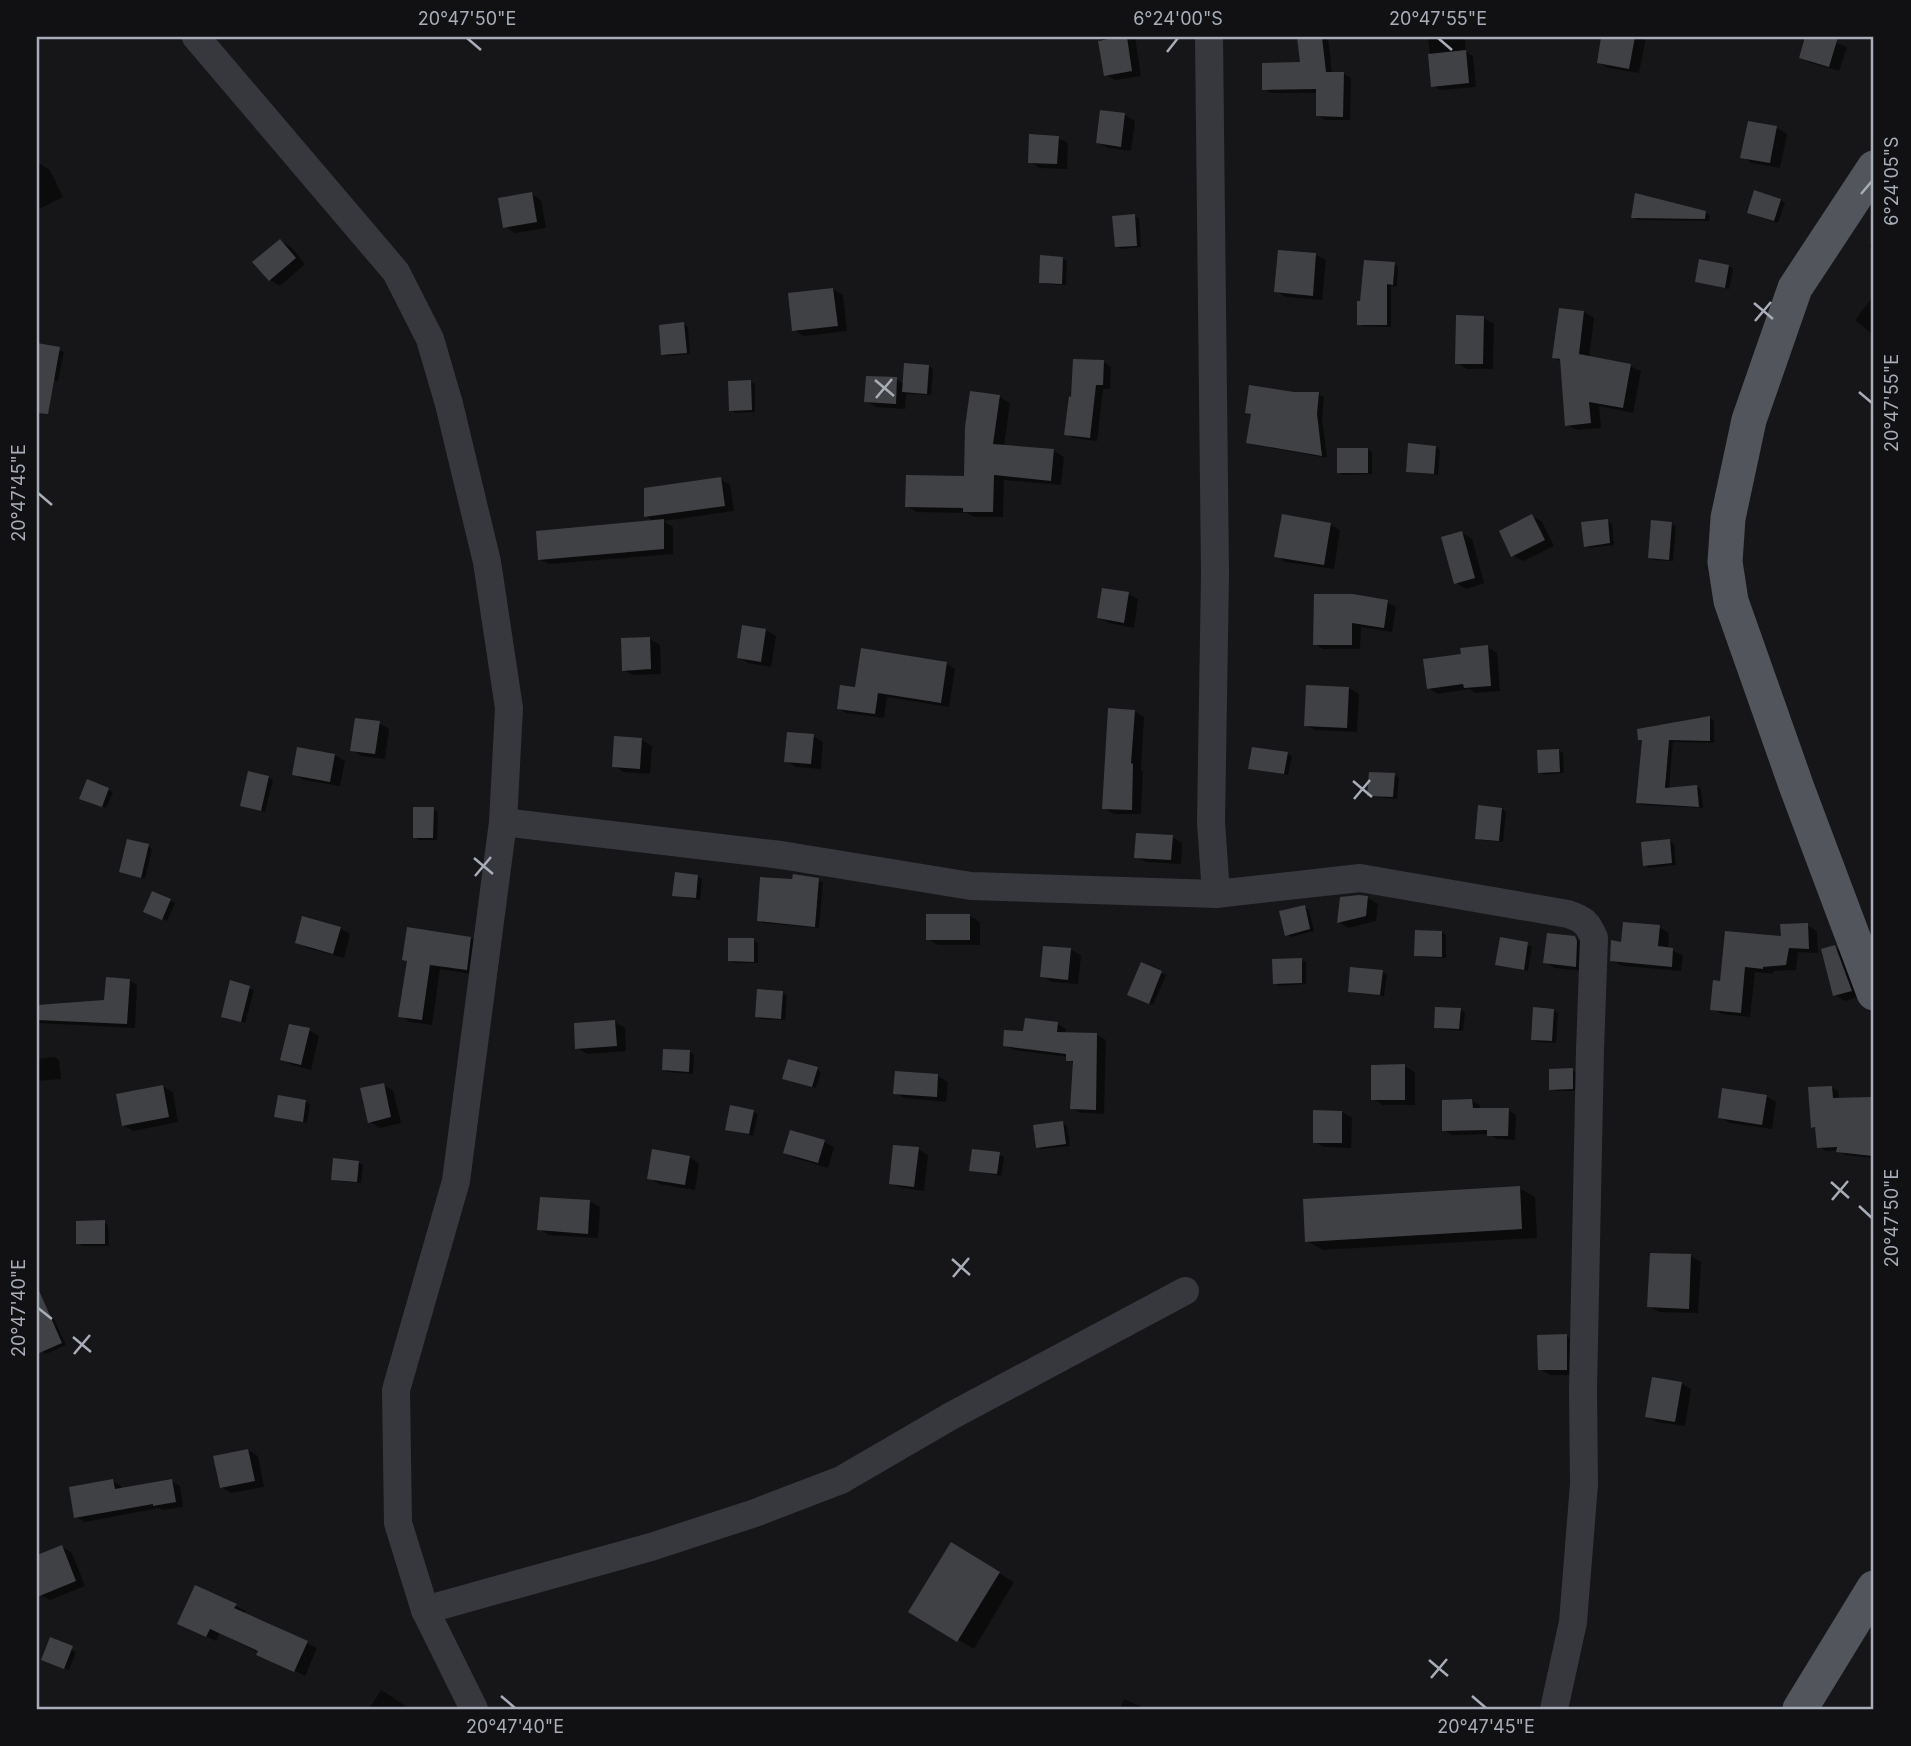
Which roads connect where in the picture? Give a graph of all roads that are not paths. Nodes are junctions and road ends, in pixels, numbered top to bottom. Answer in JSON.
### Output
{"nodes":[{"id":1,"x":196,"y":37,"type":"edge"},
{"id":2,"x":1209,"y":37,"type":"edge"},
{"id":3,"x":1874,"y":169,"type":"edge"},
{"id":4,"x":503,"y":822,"type":"junction"},
{"id":5,"x":1216,"y":894,"type":"junction"},
{"id":6,"x":1874,"y":993,"type":"edge"},
{"id":7,"x":1185,"y":1292,"type":"dead end"},
{"id":8,"x":1874,"y":1588,"type":"edge"},
{"id":9,"x":425,"y":1610,"type":"junction"},
{"id":10,"x":474,"y":1709,"type":"edge"},
{"id":11,"x":1554,"y":1709,"type":"edge"},
{"id":12,"x":1800,"y":1709,"type":"edge"}],
"edges":[{"from":1,"to":4,"type":"street"},
{"from":2,"to":5,"type":"street"},
{"from":3,"to":6,"type":"main road"},
{"from":4,"to":5,"type":"street"},
{"from":4,"to":9,"type":"street"},
{"from":5,"to":11,"type":"street"},
{"from":7,"to":9,"type":"street"},
{"from":8,"to":12,"type":"main road"},
{"from":9,"to":10,"type":"street"}]}
